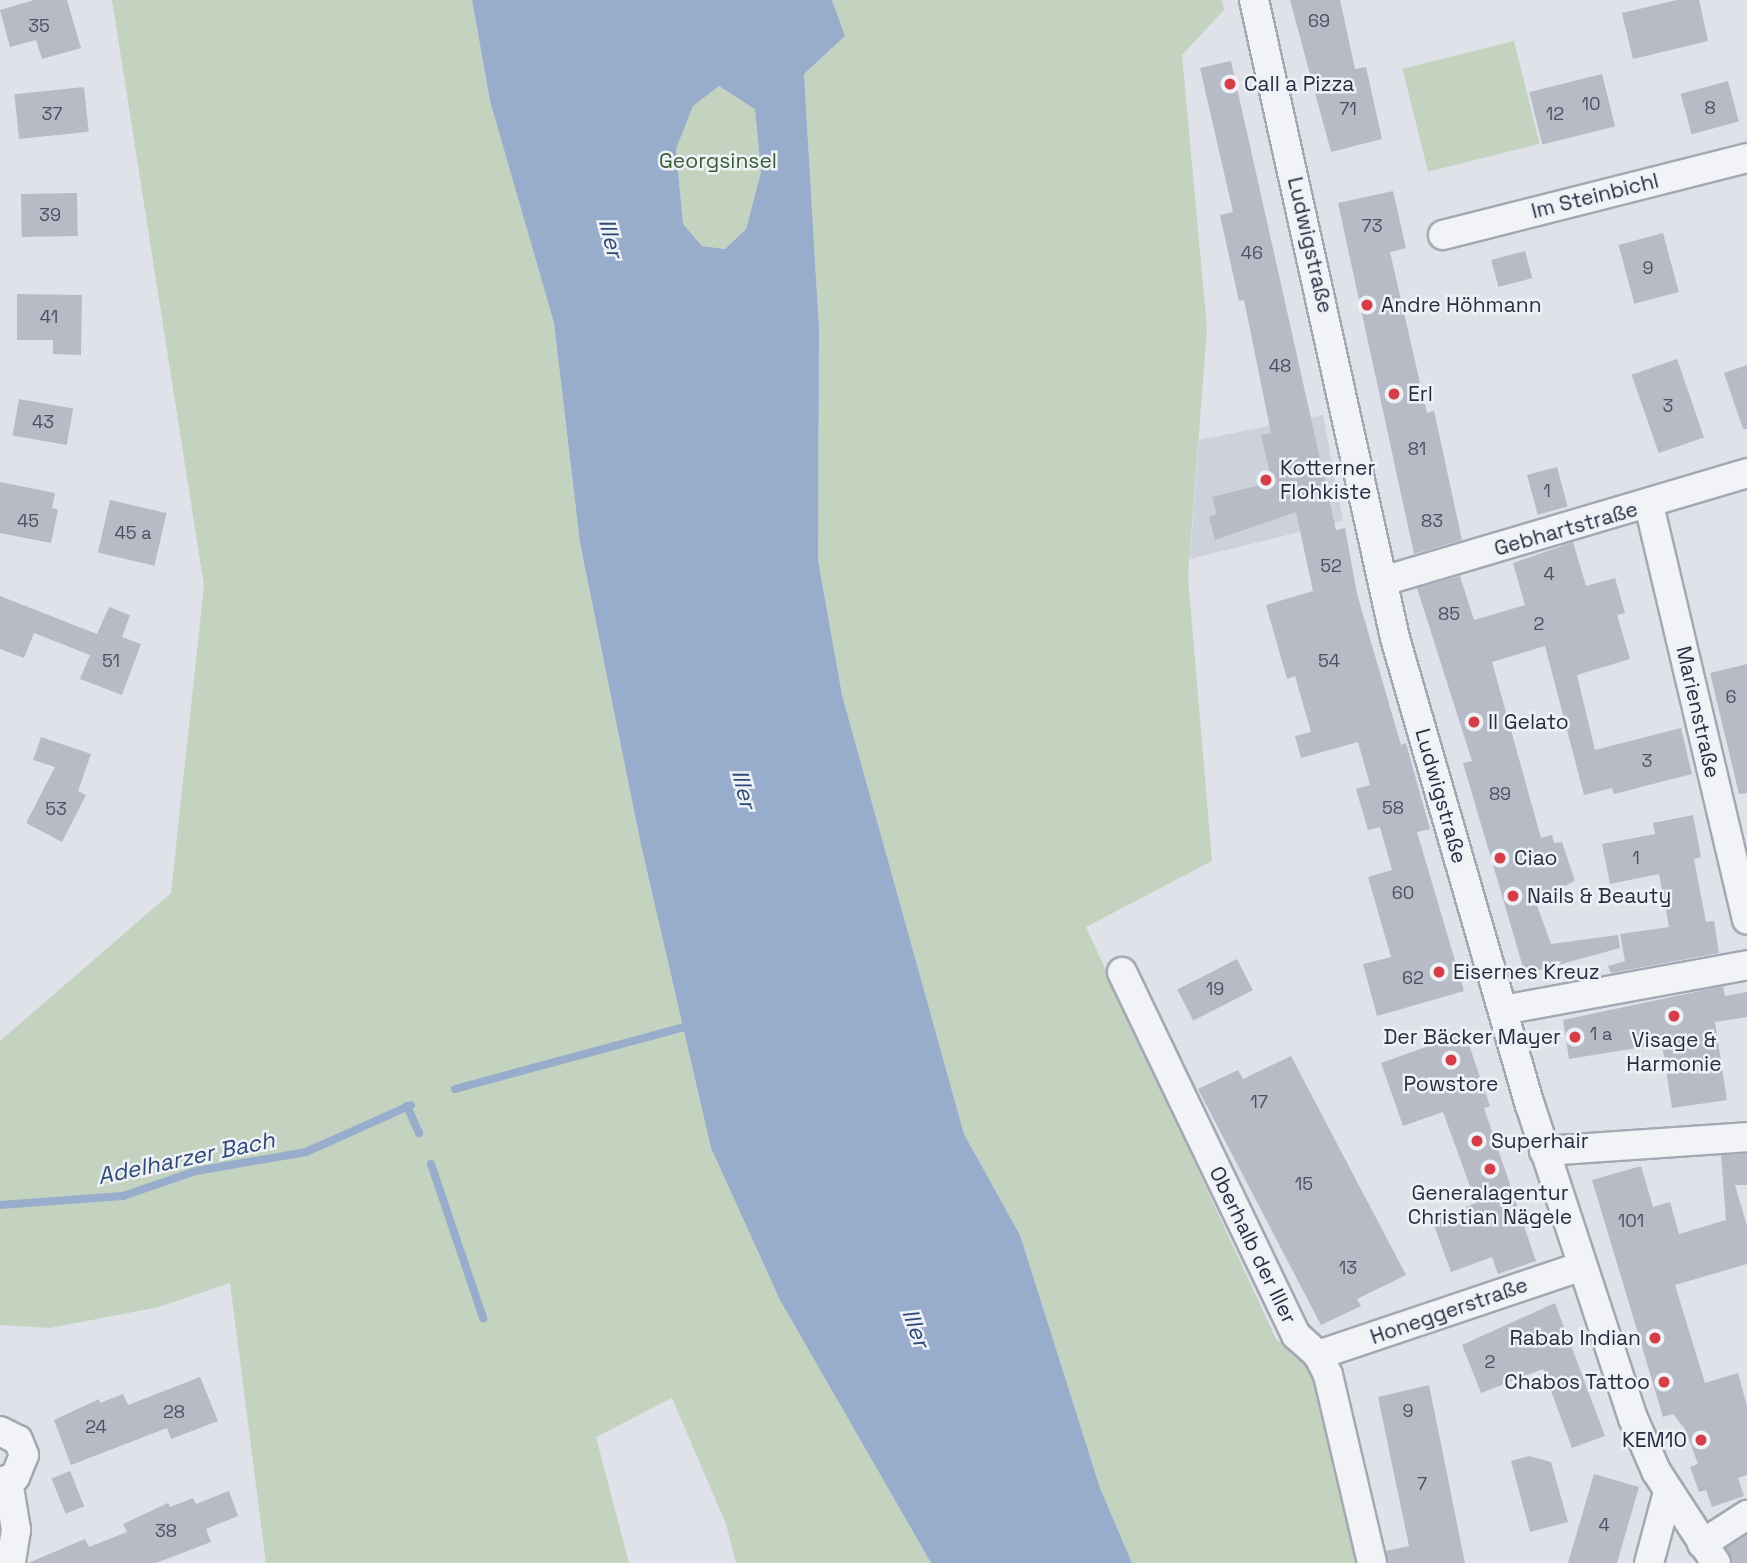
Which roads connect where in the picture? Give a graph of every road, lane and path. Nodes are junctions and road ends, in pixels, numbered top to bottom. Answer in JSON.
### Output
{"nodes":[{"id":1,"x":1254,"y":0,"type":"edge"},
{"id":2,"x":1747,"y":158,"type":"edge"},
{"id":3,"x":1443,"y":235,"type":"dead end"},
{"id":4,"x":1747,"y":473,"type":"edge"},
{"id":5,"x":1649,"y":505,"type":"junction"},
{"id":6,"x":1383,"y":581,"type":"junction"},
{"id":7,"x":1747,"y":920,"type":"edge"},
{"id":8,"x":1747,"y":965,"type":"edge"},
{"id":9,"x":1122,"y":972,"type":"dead end"},
{"id":10,"x":1503,"y":1010,"type":"junction"},
{"id":11,"x":1747,"y":1137,"type":"edge"},
{"id":12,"x":1544,"y":1151,"type":"junction"},
{"id":13,"x":1580,"y":1267,"type":"junction"},
{"id":14,"x":1318,"y":1355,"type":"junction"},
{"id":15,"x":0,"y":1431,"type":"edge"},
{"id":16,"x":4,"y":1481,"type":"edge"},
{"id":17,"x":1668,"y":1492,"type":"junction"},
{"id":18,"x":1747,"y":1515,"type":"edge"},
{"id":19,"x":1709,"y":1554,"type":"edge"},
{"id":20,"x":11,"y":1563,"type":"edge"},
{"id":21,"x":1372,"y":1563,"type":"edge"},
{"id":22,"x":1649,"y":1563,"type":"edge"}],
"edges":[{"from":1,"to":6,"type":"street","name":"Ludwigstraße"},
{"from":2,"to":3,"type":"street","name":"Im Steinbichl"},
{"from":4,"to":5,"type":"street","name":"Gebhartstraße"},
{"from":5,"to":6,"type":"street","name":"Gebhartstraße"},
{"from":5,"to":7,"type":"street","name":"Marienstraße"},
{"from":6,"to":10,"type":"street","name":"Ludwigstraße"},
{"from":8,"to":10,"type":"street"},
{"from":9,"to":14,"type":"street","name":"Oberhalb der Iller"},
{"from":10,"to":12,"type":"street","name":"Ludwigstraße"},
{"from":11,"to":12,"type":"street"},
{"from":12,"to":13,"type":"street","name":"Ludwigstraße"},
{"from":13,"to":14,"type":"street","name":"Honeggerstraße"},
{"from":13,"to":17,"type":"street","name":"Ludwigstraße"},
{"from":14,"to":21,"type":"street","name":"Oberhalb der Iller"},
{"from":15,"to":16,"type":"street"},
{"from":16,"to":20,"type":"street"},
{"from":17,"to":19,"type":"street","name":"Ludwigstraße"},
{"from":17,"to":22,"type":"street"},
{"from":18,"to":19,"type":"street"}]}
